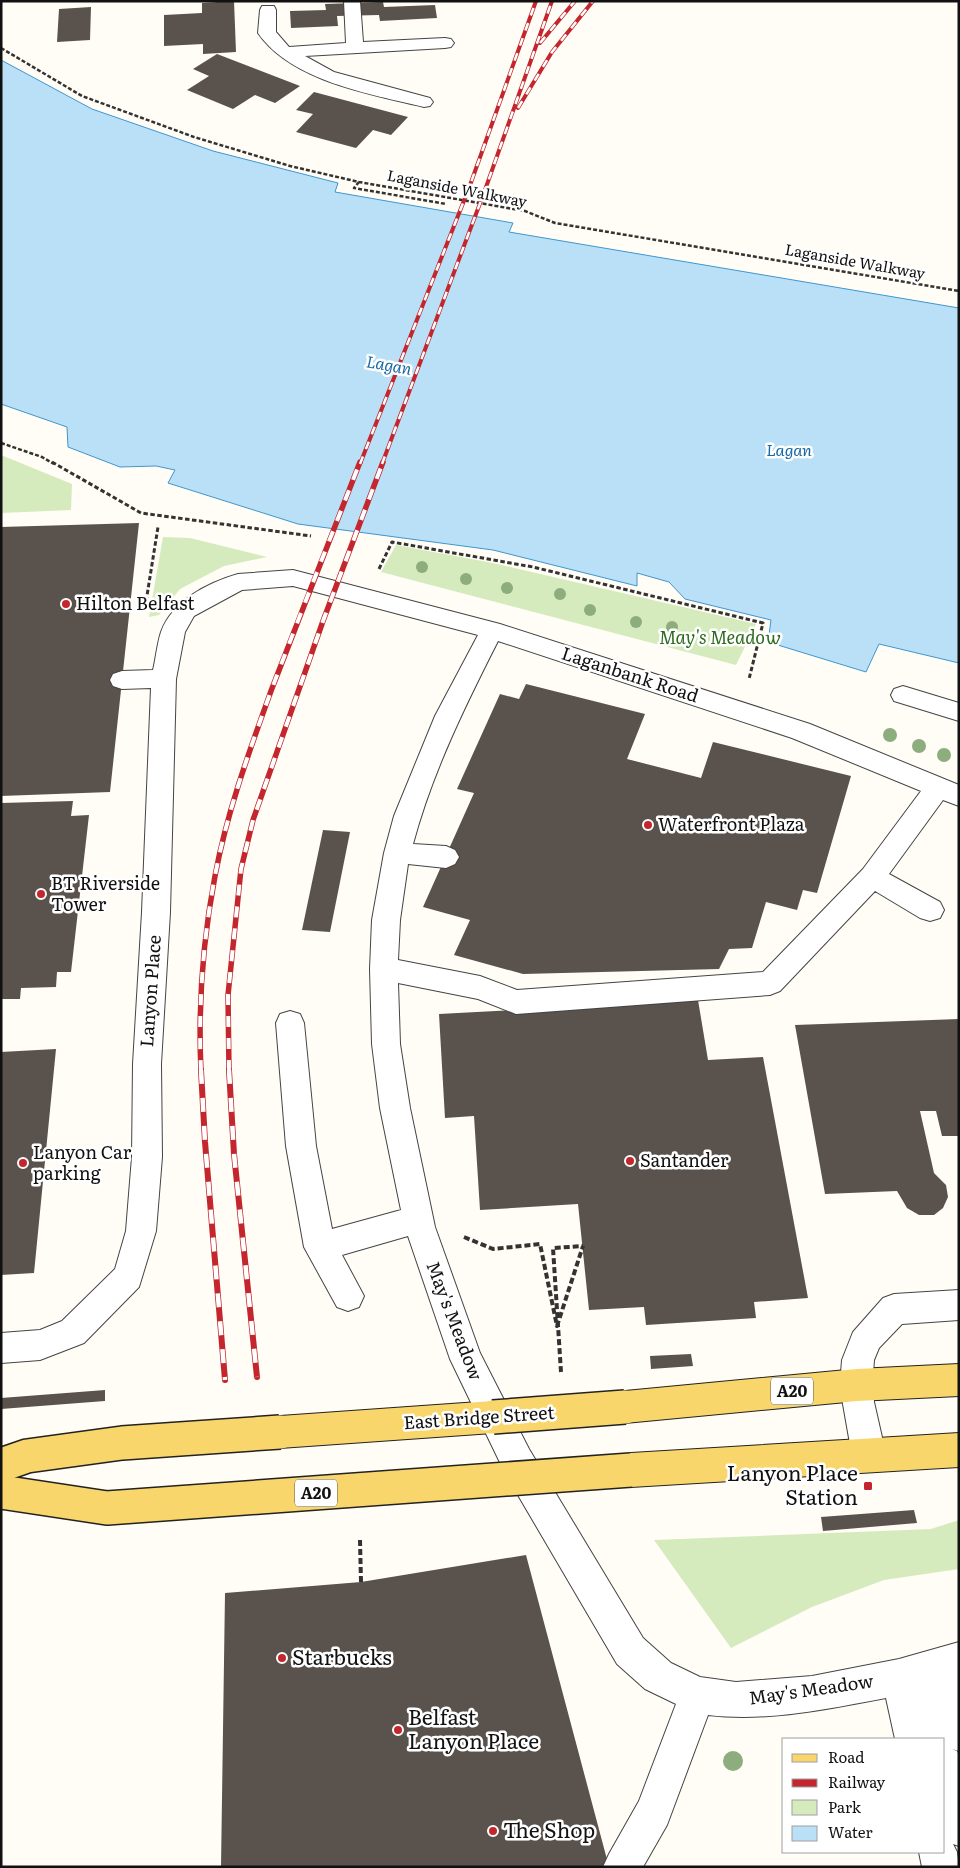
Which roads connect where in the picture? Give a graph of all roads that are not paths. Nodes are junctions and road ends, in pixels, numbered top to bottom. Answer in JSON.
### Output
{"nodes":[{"id":1,"x":352,"y":1,"type":"edge"},
{"id":2,"x":268,"y":10,"type":"dead end"},
{"id":3,"x":446,"y":43,"type":"dead end"},
{"id":4,"x":355,"y":48,"type":"junction"},
{"id":5,"x":284,"y":52,"type":"junction"},
{"id":6,"x":424,"y":102,"type":"dead end"},
{"id":7,"x":293,"y":578,"type":"joint"},
{"id":8,"x":492,"y":630,"type":"junction"},
{"id":9,"x":164,"y":679,"type":"junction"},
{"id":10,"x":122,"y":680,"type":"dead end"},
{"id":11,"x":903,"y":695,"type":"dead end"},
{"id":12,"x":959,"y":712,"type":"edge"},
{"id":13,"x":948,"y":791,"type":"edge"},
{"id":14,"x":397,"y":853,"type":"junction"},
{"id":15,"x":446,"y":857,"type":"dead end"},
{"id":16,"x":872,"y":877,"type":"junction"},
{"id":17,"x":930,"y":910,"type":"dead end"},
{"id":18,"x":384,"y":969,"type":"junction"},
{"id":19,"x":290,"y":1023,"type":"dead end"},
{"id":20,"x":419,"y":1223,"type":"junction"},
{"id":21,"x":320,"y":1247,"type":"junction"},
{"id":22,"x":348,"y":1296,"type":"dead end"},
{"id":23,"x":959,"y":1305,"type":"edge"},
{"id":24,"x":1,"y":1348,"type":"edge"},
{"id":25,"x":959,"y":1380,"type":"edge"},
{"id":26,"x":856,"y":1385,"type":"junction"},
{"id":27,"x":959,"y":1450,"type":"edge"},
{"id":28,"x":869,"y":1455,"type":"junction"},
{"id":29,"x":1,"y":1465,"type":"edge"},
{"id":30,"x":1,"y":1492,"type":"edge"},
{"id":31,"x":930,"y":1668,"type":"edge"},
{"id":32,"x":697,"y":1695,"type":"junction"},
{"id":33,"x":959,"y":1733,"type":"edge"},
{"id":34,"x":913,"y":1738,"type":"edge"},
{"id":35,"x":938,"y":1738,"type":"edge"},
{"id":36,"x":945,"y":1768,"type":"edge"},
{"id":37,"x":959,"y":1827,"type":"edge"},
{"id":38,"x":938,"y":1853,"type":"edge"},
{"id":39,"x":622,"y":1867,"type":"edge"},
{"id":40,"x":941,"y":1867,"type":"edge"}],
"edges":[{"from":1,"to":4,"type":"street"},
{"from":2,"to":5,"type":"street"},
{"from":3,"to":4,"type":"street"},
{"from":4,"to":5,"type":"street"},
{"from":5,"to":6,"type":"street"},
{"from":7,"to":8,"type":"street","name":"Laganbank Road"},
{"from":7,"to":9,"type":"street","name":"Lanyon Place"},
{"from":8,"to":13,"type":"street","name":"Laganbank Road"},
{"from":8,"to":14,"type":"street","name":"May's Meadow"},
{"from":9,"to":10,"type":"street"},
{"from":9,"to":24,"type":"street","name":"Lanyon Place"},
{"from":11,"to":12,"type":"street"},
{"from":13,"to":16,"type":"street"},
{"from":14,"to":15,"type":"street"},
{"from":14,"to":18,"type":"street","name":"May's Meadow"},
{"from":16,"to":17,"type":"street"},
{"from":16,"to":18,"type":"street"},
{"from":18,"to":20,"type":"street","name":"May's Meadow"},
{"from":19,"to":21,"type":"street"},
{"from":20,"to":21,"type":"street"},
{"from":20,"to":32,"type":"street","name":"May's Meadow"},
{"from":21,"to":22,"type":"street"},
{"from":23,"to":26,"type":"street"},
{"from":25,"to":26,"type":"main road","name":"East Bridge Street","number":"A20"},
{"from":26,"to":28,"type":"street"},
{"from":26,"to":29,"type":"main road","name":"East Bridge Street","number":"A20","bridge":true},
{"from":27,"to":28,"type":"main road","number":"A20"},
{"from":28,"to":30,"type":"main road","number":"A20","bridge":true},
{"from":31,"to":32,"type":"street","name":"May's Meadow"},
{"from":31,"to":33,"type":"street"},
{"from":31,"to":34,"type":"street"},
{"from":31,"to":35,"type":"street"},
{"from":32,"to":39,"type":"street"},
{"from":36,"to":37,"type":"street"},
{"from":38,"to":40,"type":"street"}]}
